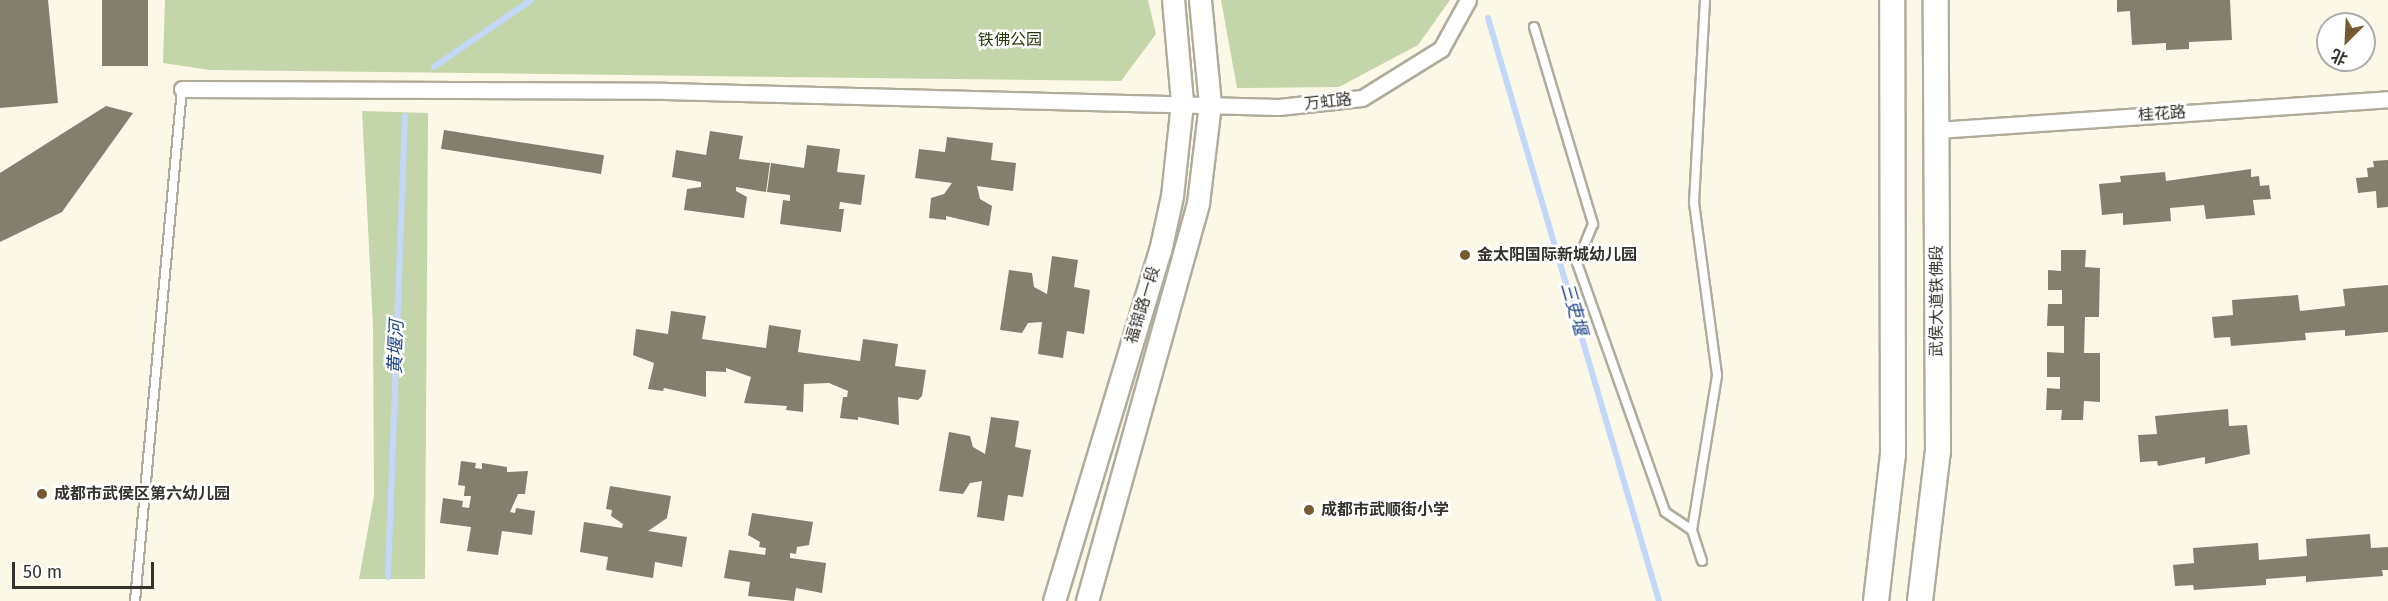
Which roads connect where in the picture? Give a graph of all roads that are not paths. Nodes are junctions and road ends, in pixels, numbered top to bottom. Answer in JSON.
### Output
{"nodes":[{"id":1,"x":1173,"y":0,"type":"edge"},
{"id":2,"x":1200,"y":0,"type":"edge"},
{"id":3,"x":1468,"y":0,"type":"edge"},
{"id":4,"x":1705,"y":0,"type":"edge"},
{"id":5,"x":1892,"y":0,"type":"edge"},
{"id":6,"x":1936,"y":0,"type":"edge"},
{"id":7,"x":1534,"y":27,"type":"dead end"},
{"id":8,"x":182,"y":89,"type":"joint"},
{"id":9,"x":2388,"y":99,"type":"edge"},
{"id":10,"x":1182,"y":102,"type":"junction"},
{"id":11,"x":1210,"y":104,"type":"junction"},
{"id":12,"x":1937,"y":130,"type":"junction"},
{"id":13,"x":1692,"y":531,"type":"junction"},
{"id":14,"x":1702,"y":561,"type":"dead end"},
{"id":15,"x":135,"y":601,"type":"edge"},
{"id":16,"x":1054,"y":601,"type":"edge"},
{"id":17,"x":1087,"y":601,"type":"edge"},
{"id":18,"x":1876,"y":601,"type":"edge"},
{"id":19,"x":1920,"y":601,"type":"edge"}],
"edges":[{"from":1,"to":10,"type":"street","name":"福锦路一段"},
{"from":2,"to":11,"type":"street","name":"福锦路一段"},
{"from":3,"to":11,"type":"street","name":"万虹路"},
{"from":4,"to":13,"type":"lane"},
{"from":5,"to":18,"type":"main road"},
{"from":6,"to":12,"type":"main road","name":"武侯大道铁佛段"},
{"from":7,"to":13,"type":"lane"},
{"from":8,"to":10,"type":"street","name":"万虹路"},
{"from":8,"to":15,"type":"lane"},
{"from":9,"to":12,"type":"street","name":"桂花路"},
{"from":10,"to":11,"type":"street","name":"万虹路"},
{"from":10,"to":16,"type":"street","name":"福锦路一段"},
{"from":11,"to":17,"type":"street","name":"福锦路一段"},
{"from":12,"to":19,"type":"main road","name":"武侯大道铁佛段"},
{"from":13,"to":14,"type":"lane"}]}
